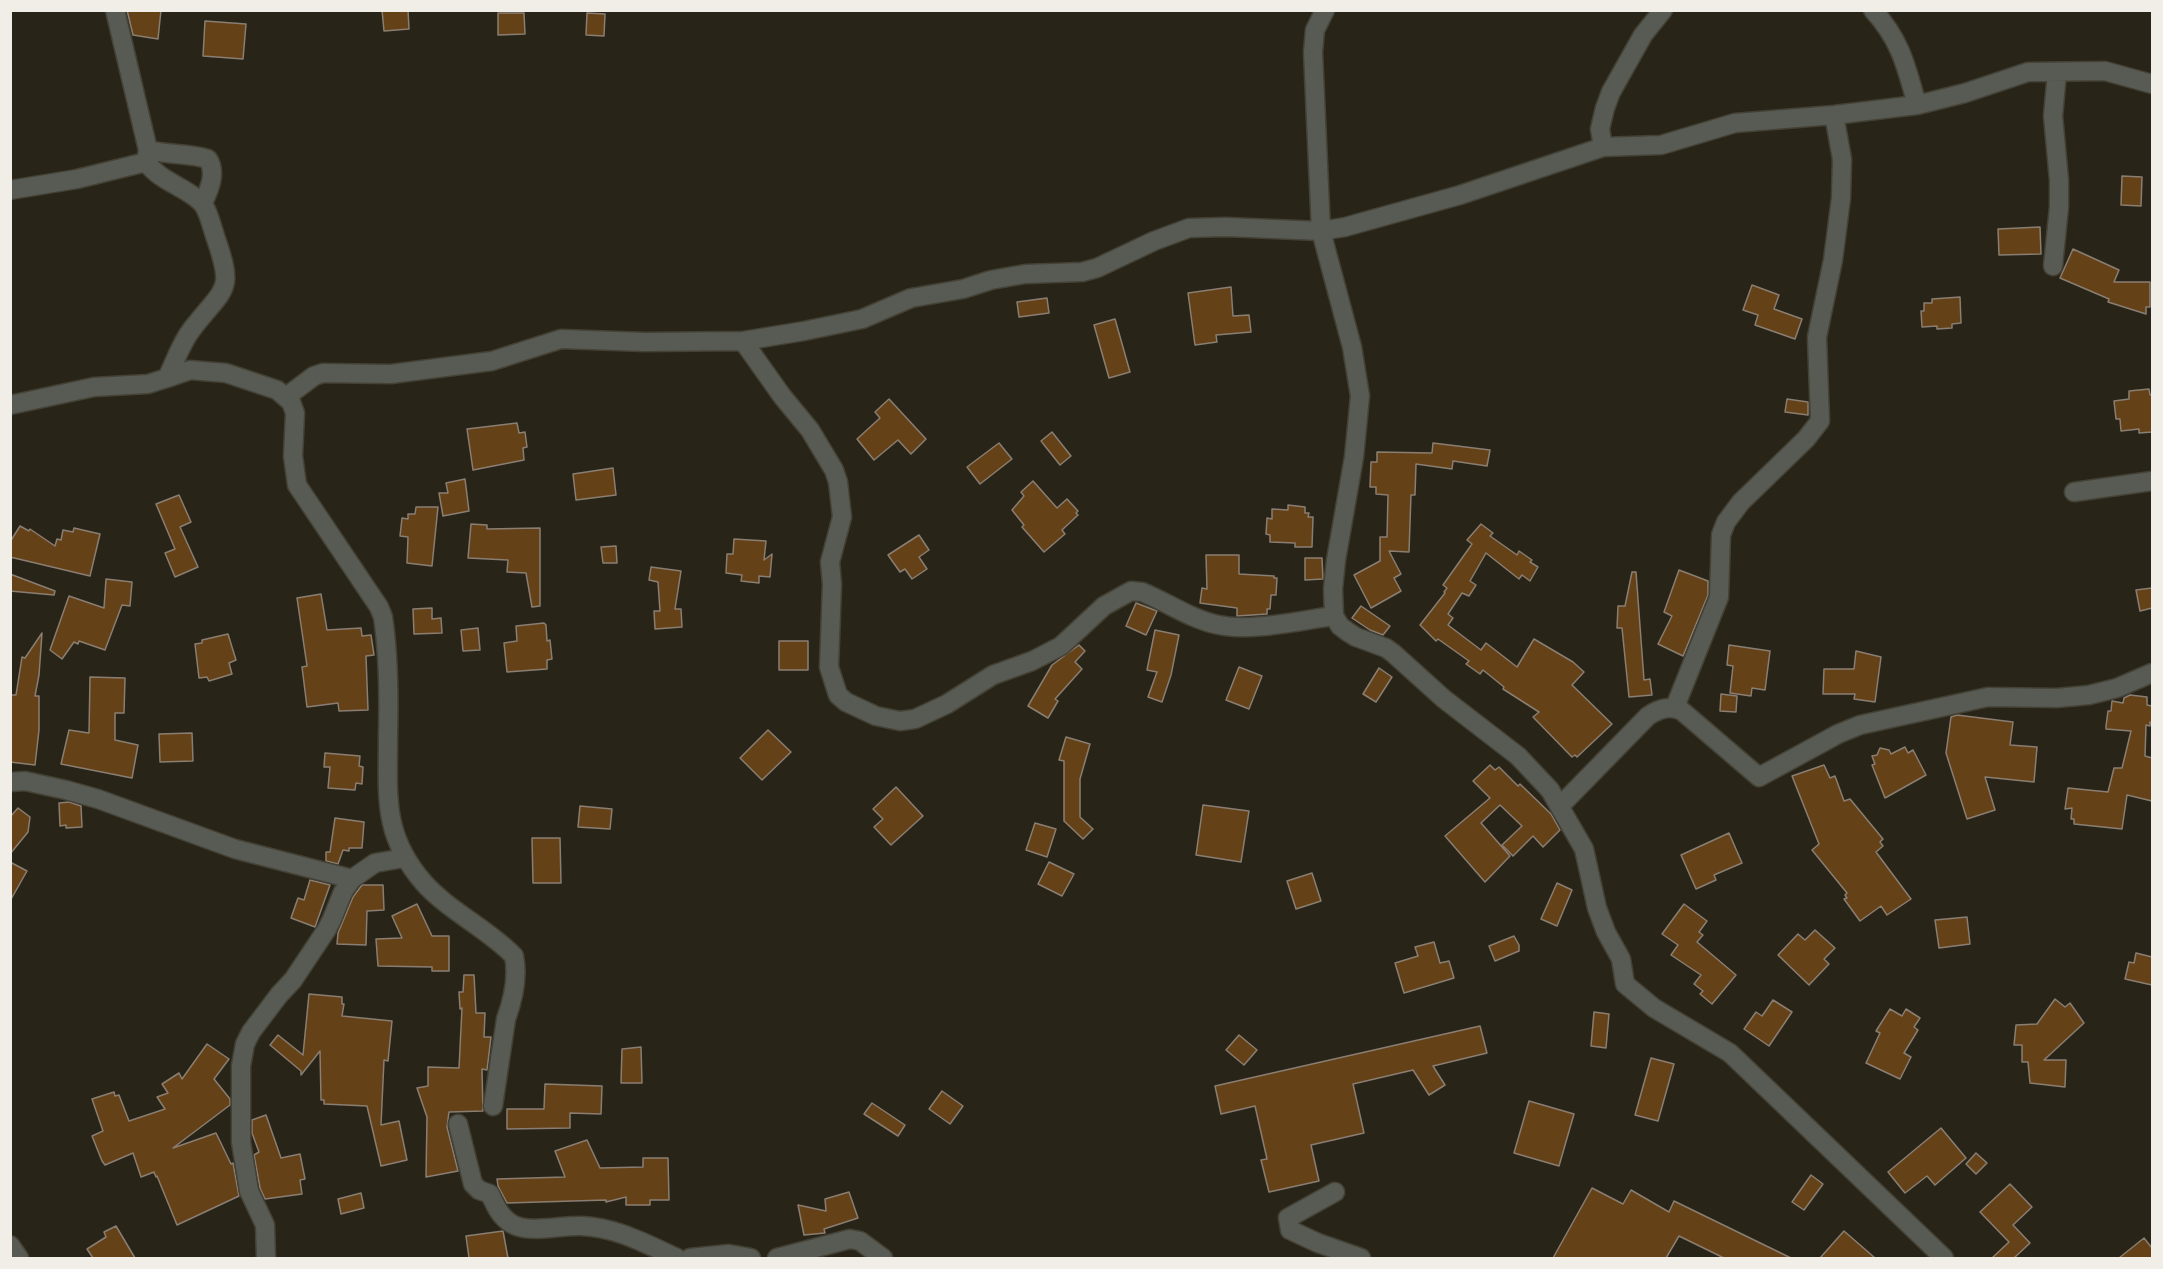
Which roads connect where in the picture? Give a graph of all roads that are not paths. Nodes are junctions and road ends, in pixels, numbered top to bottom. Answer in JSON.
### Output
{"nodes":[{"id":1,"x":115,"y":10,"type":"edge"},
{"id":2,"x":1325,"y":10,"type":"edge"},
{"id":3,"x":1663,"y":10,"type":"edge"},
{"id":4,"x":1873,"y":10,"type":"edge"},
{"id":5,"x":2057,"y":73,"type":"junction"},
{"id":6,"x":2152,"y":84,"type":"edge"},
{"id":7,"x":1917,"y":105,"type":"junction"},
{"id":8,"x":1834,"y":115,"type":"junction"},
{"id":9,"x":1603,"y":147,"type":"junction"},
{"id":10,"x":147,"y":156,"type":"junction"},
{"id":11,"x":10,"y":190,"type":"edge"},
{"id":12,"x":203,"y":203,"type":"junction"},
{"id":13,"x":1320,"y":231,"type":"junction"},
{"id":14,"x":2053,"y":266,"type":"dead end"},
{"id":15,"x":743,"y":341,"type":"junction"},
{"id":16,"x":167,"y":378,"type":"junction"},
{"id":17,"x":286,"y":397,"type":"junction"},
{"id":18,"x":10,"y":405,"type":"edge"},
{"id":19,"x":2152,"y":481,"type":"edge"},
{"id":20,"x":2074,"y":492,"type":"dead end"},
{"id":21,"x":1334,"y":616,"type":"junction"},
{"id":22,"x":2152,"y":673,"type":"edge"},
{"id":23,"x":1675,"y":707,"type":"junction"},
{"id":24,"x":10,"y":782,"type":"edge"},
{"id":25,"x":1560,"y":806,"type":"junction"},
{"id":26,"x":404,"y":858,"type":"junction"},
{"id":27,"x":352,"y":879,"type":"junction"},
{"id":28,"x":493,"y":1106,"type":"dead end"},
{"id":29,"x":458,"y":1124,"type":"dead end"},
{"id":30,"x":1335,"y":1192,"type":"dead end"},
{"id":31,"x":10,"y":1245,"type":"edge"},
{"id":32,"x":19,"y":1258,"type":"edge"},
{"id":33,"x":266,"y":1258,"type":"edge"},
{"id":34,"x":677,"y":1258,"type":"edge"},
{"id":35,"x":690,"y":1258,"type":"edge"},
{"id":36,"x":751,"y":1258,"type":"edge"},
{"id":37,"x":777,"y":1258,"type":"edge"},
{"id":38,"x":883,"y":1258,"type":"edge"},
{"id":39,"x":1361,"y":1258,"type":"edge"},
{"id":40,"x":1944,"y":1258,"type":"edge"}],
"edges":[{"from":1,"to":10,"type":"street"},
{"from":2,"to":13,"type":"street"},
{"from":3,"to":9,"type":"street"},
{"from":4,"to":7,"type":"street"},
{"from":5,"to":6,"type":"street"},
{"from":5,"to":7,"type":"street"},
{"from":5,"to":14,"type":"street"},
{"from":7,"to":8,"type":"street"},
{"from":8,"to":9,"type":"street"},
{"from":8,"to":23,"type":"street"},
{"from":9,"to":13,"type":"street"},
{"from":10,"to":11,"type":"street"},
{"from":10,"to":12,"type":"street"},
{"from":10,"to":12,"type":"street"},
{"from":12,"to":16,"type":"street"},
{"from":13,"to":15,"type":"street"},
{"from":13,"to":21,"type":"street"},
{"from":15,"to":17,"type":"street"},
{"from":15,"to":21,"type":"street"},
{"from":16,"to":17,"type":"street"},
{"from":16,"to":18,"type":"street"},
{"from":17,"to":26,"type":"street"},
{"from":19,"to":20,"type":"street"},
{"from":21,"to":25,"type":"street"},
{"from":22,"to":23,"type":"street"},
{"from":23,"to":25,"type":"street"},
{"from":24,"to":27,"type":"street"},
{"from":25,"to":40,"type":"street"},
{"from":26,"to":27,"type":"street"},
{"from":26,"to":28,"type":"street"},
{"from":27,"to":33,"type":"street"},
{"from":29,"to":34,"type":"street"},
{"from":30,"to":39,"type":"street"},
{"from":31,"to":32,"type":"street"},
{"from":35,"to":36,"type":"street"},
{"from":37,"to":38,"type":"street"}]}
